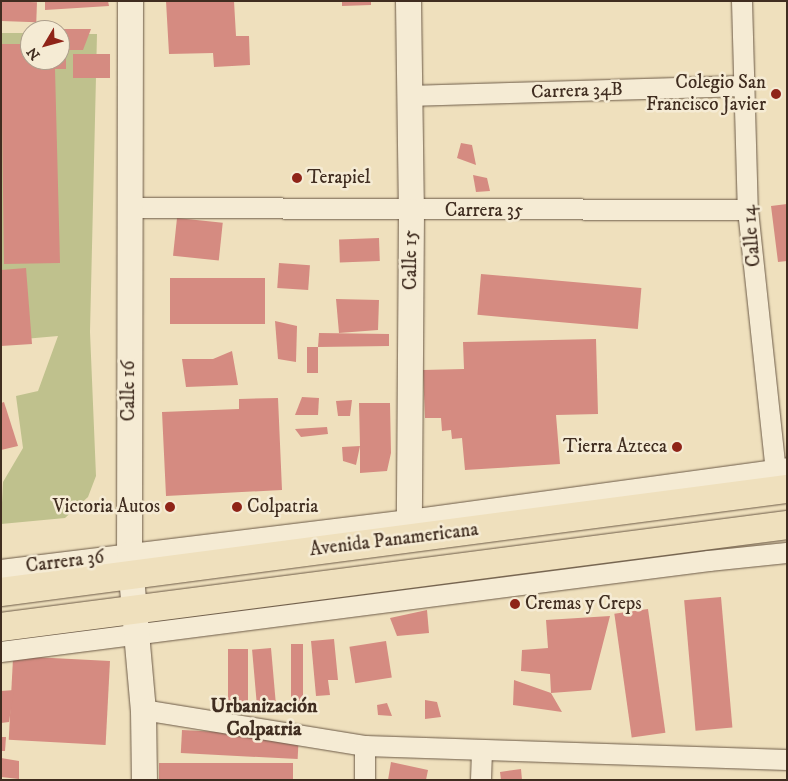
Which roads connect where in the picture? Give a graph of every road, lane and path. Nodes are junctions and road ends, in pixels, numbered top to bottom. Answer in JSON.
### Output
{"nodes":[{"id":1,"x":130,"y":1,"type":"edge"},
{"id":2,"x":408,"y":1,"type":"edge"},
{"id":3,"x":742,"y":1,"type":"edge"},
{"id":4,"x":744,"y":86,"type":"junction"},
{"id":5,"x":410,"y":96,"type":"junction"},
{"id":6,"x":130,"y":208,"type":"junction"},
{"id":7,"x":748,"y":210,"type":"junction"},
{"id":8,"x":411,"y":211,"type":"junction"},
{"id":9,"x":783,"y":476,"type":"edge"},
{"id":10,"x":409,"y":520,"type":"junction"},
{"id":11,"x":787,"y":525,"type":"edge"},
{"id":12,"x":787,"y":553,"type":"edge"},
{"id":13,"x":130,"y":564,"type":"junction"},
{"id":14,"x":1,"y":570,"type":"edge"},
{"id":15,"x":1,"y":592,"type":"edge"},
{"id":16,"x":135,"y":623,"type":"junction"},
{"id":17,"x":1,"y":627,"type":"edge"},
{"id":18,"x":1,"y":652,"type":"edge"},
{"id":19,"x":143,"y":710,"type":"junction"},
{"id":20,"x":365,"y":746,"type":"junction"},
{"id":21,"x":482,"y":752,"type":"junction"},
{"id":22,"x":787,"y":760,"type":"edge"},
{"id":23,"x":144,"y":780,"type":"edge"},
{"id":24,"x":365,"y":780,"type":"edge"},
{"id":25,"x":481,"y":780,"type":"edge"}],
"edges":[{"from":1,"to":6,"type":"street","name":"Calle 16"},
{"from":2,"to":5,"type":"street","name":"Calle 15"},
{"from":3,"to":4,"type":"street","name":"Calle 14"},
{"from":4,"to":5,"type":"street","name":"Carrera 34B"},
{"from":4,"to":7,"type":"street","name":"Calle 14"},
{"from":5,"to":8,"type":"street","name":"Calle 15"},
{"from":6,"to":8,"type":"street","name":"Carrera 35"},
{"from":6,"to":13,"type":"street","name":"Calle 16"},
{"from":7,"to":8,"type":"street","name":"Carrera 35"},
{"from":7,"to":9,"type":"street","name":"Calle 14"},
{"from":8,"to":10,"type":"street","name":"Calle 15"},
{"from":9,"to":10,"type":"street","name":"Carrera 36"},
{"from":9,"to":13,"type":"main road","name":"Avenida Panamericana"},
{"from":10,"to":13,"type":"street","name":"Carrera 36"},
{"from":11,"to":16,"type":"main road","name":"Avenida Panamericana"},
{"from":12,"to":16,"type":"street"},
{"from":13,"to":14,"type":"street","name":"Carrera 36"},
{"from":13,"to":15,"type":"main road","name":"Avenida Panamericana"},
{"from":13,"to":16,"type":"street","name":"Calle 16"},
{"from":16,"to":17,"type":"main road","name":"Avenida Panamericana"},
{"from":16,"to":18,"type":"street"},
{"from":16,"to":19,"type":"street","name":"Calle 16"},
{"from":19,"to":20,"type":"street"},
{"from":19,"to":23,"type":"street","name":"Calle 16"},
{"from":20,"to":21,"type":"street"},
{"from":20,"to":24,"type":"street"},
{"from":21,"to":22,"type":"street"},
{"from":21,"to":25,"type":"street"}]}
